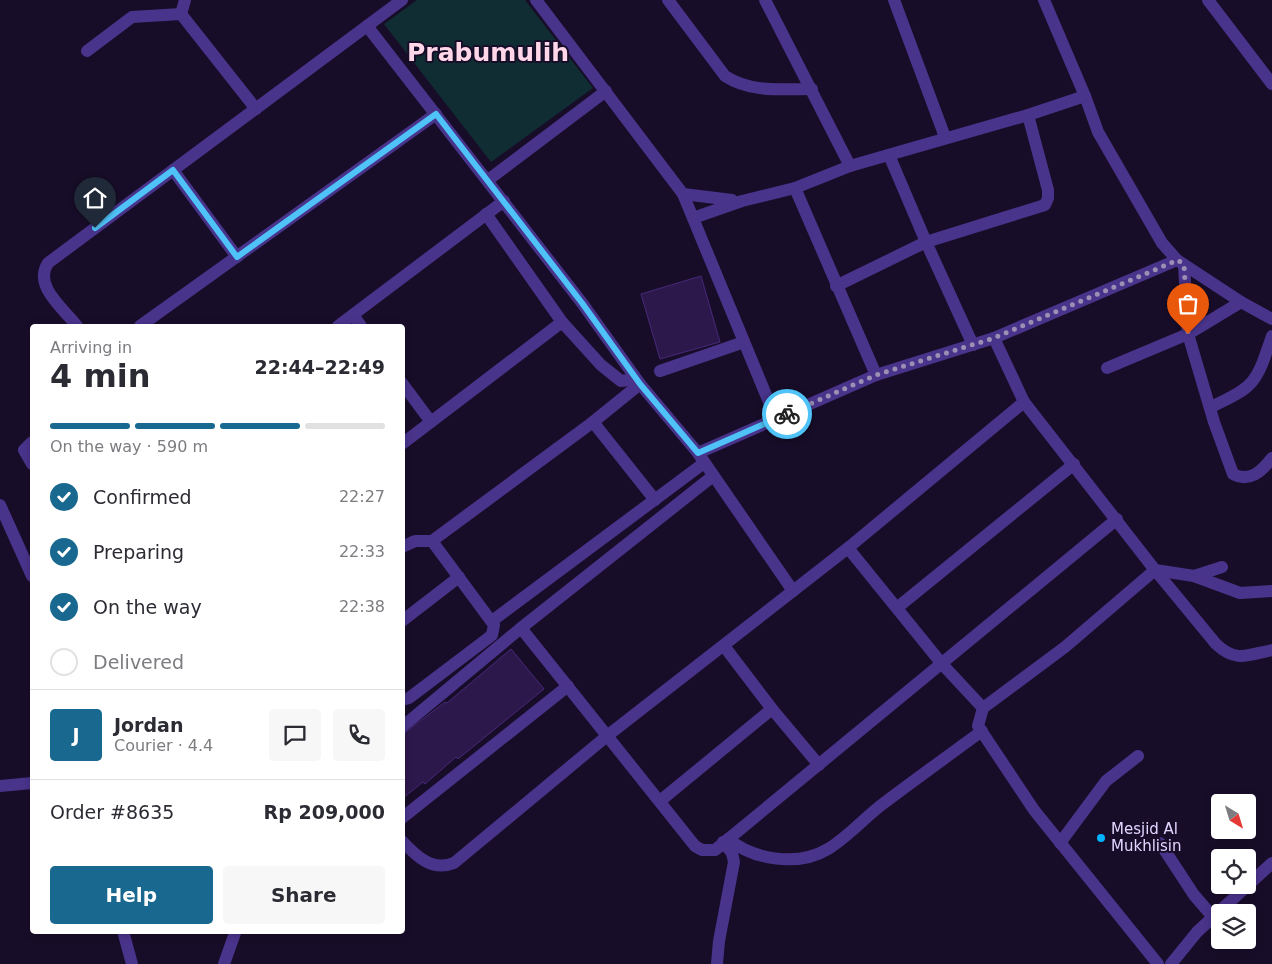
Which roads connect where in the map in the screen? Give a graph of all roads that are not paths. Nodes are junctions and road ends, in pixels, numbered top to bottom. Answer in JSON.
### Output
{"nodes":[{"id":1,"x":184,"y":0,"type":"edge"},
{"id":2,"x":402,"y":0,"type":"edge"},
{"id":3,"x":536,"y":0,"type":"edge"},
{"id":4,"x":668,"y":0,"type":"edge"},
{"id":5,"x":765,"y":0,"type":"edge"},
{"id":6,"x":894,"y":0,"type":"edge"},
{"id":7,"x":1044,"y":0,"type":"edge"},
{"id":8,"x":1208,"y":0,"type":"edge"},
{"id":9,"x":182,"y":14,"type":"junction"},
{"id":10,"x":367,"y":26,"type":"junction"},
{"id":11,"x":87,"y":51,"type":"dead end"},
{"id":12,"x":1272,"y":84,"type":"edge"},
{"id":13,"x":812,"y":89,"type":"junction"},
{"id":14,"x":606,"y":92,"type":"junction"},
{"id":15,"x":1085,"y":96,"type":"junction"},
{"id":16,"x":256,"y":109,"type":"junction"},
{"id":17,"x":436,"y":114,"type":"junction"},
{"id":18,"x":1028,"y":115,"type":"junction"},
{"id":19,"x":946,"y":137,"type":"junction"},
{"id":20,"x":889,"y":155,"type":"junction"},
{"id":21,"x":850,"y":166,"type":"junction"},
{"id":22,"x":173,"y":170,"type":"junction"},
{"id":23,"x":488,"y":180,"type":"junction"},
{"id":24,"x":795,"y":188,"type":"junction"},
{"id":25,"x":683,"y":194,"type":"junction"},
{"id":26,"x":742,"y":200,"type":"junction"},
{"id":27,"x":504,"y":201,"type":"junction"},
{"id":28,"x":486,"y":214,"type":"junction"},
{"id":29,"x":693,"y":218,"type":"junction"},
{"id":30,"x":926,"y":242,"type":"junction"},
{"id":31,"x":237,"y":257,"type":"junction"},
{"id":32,"x":1181,"y":262,"type":"junction"},
{"id":33,"x":836,"y":286,"type":"junction"},
{"id":34,"x":1242,"y":302,"type":"junction"},
{"id":35,"x":353,"y":315,"type":"junction"},
{"id":36,"x":1272,"y":319,"type":"edge"},
{"id":37,"x":562,"y":322,"type":"junction"},
{"id":38,"x":75,"y":324,"type":"edge"},
{"id":39,"x":143,"y":324,"type":"edge"},
{"id":40,"x":341,"y":324,"type":"edge"},
{"id":41,"x":360,"y":324,"type":"edge"},
{"id":42,"x":1188,"y":334,"type":"junction"},
{"id":43,"x":1272,"y":336,"type":"edge"},
{"id":44,"x":994,"y":338,"type":"junction"},
{"id":45,"x":744,"y":342,"type":"junction"},
{"id":46,"x":973,"y":345,"type":"junction"},
{"id":47,"x":1107,"y":368,"type":"dead end"},
{"id":48,"x":660,"y":371,"type":"dead end"},
{"id":49,"x":876,"y":375,"type":"junction"},
{"id":50,"x":638,"y":381,"type":"junction"},
{"id":51,"x":405,"y":386,"type":"edge"},
{"id":52,"x":1024,"y":402,"type":"junction"},
{"id":53,"x":1211,"y":407,"type":"junction"},
{"id":54,"x":776,"y":419,"type":"junction"},
{"id":55,"x":431,"y":422,"type":"junction"},
{"id":56,"x":594,"y":422,"type":"junction"},
{"id":57,"x":405,"y":442,"type":"edge"},
{"id":58,"x":30,"y":444,"type":"edge"},
{"id":59,"x":701,"y":458,"type":"junction"},
{"id":60,"x":30,"y":460,"type":"edge"},
{"id":61,"x":1074,"y":464,"type":"junction"},
{"id":62,"x":1270,"y":464,"type":"edge"},
{"id":63,"x":713,"y":476,"type":"junction"},
{"id":64,"x":654,"y":500,"type":"junction"},
{"id":65,"x":0,"y":505,"type":"edge"},
{"id":66,"x":1117,"y":519,"type":"junction"},
{"id":67,"x":432,"y":541,"type":"junction"},
{"id":68,"x":405,"y":546,"type":"edge"},
{"id":69,"x":848,"y":548,"type":"junction"},
{"id":70,"x":1222,"y":567,"type":"dead end"},
{"id":71,"x":1155,"y":570,"type":"junction"},
{"id":72,"x":30,"y":571,"type":"edge"},
{"id":73,"x":1194,"y":576,"type":"junction"},
{"id":74,"x":459,"y":577,"type":"junction"},
{"id":75,"x":793,"y":591,"type":"junction"},
{"id":76,"x":1272,"y":591,"type":"edge"},
{"id":77,"x":898,"y":607,"type":"junction"},
{"id":78,"x":405,"y":618,"type":"edge"},
{"id":79,"x":492,"y":621,"type":"junction"},
{"id":80,"x":521,"y":628,"type":"junction"},
{"id":81,"x":724,"y":646,"type":"junction"},
{"id":82,"x":1272,"y":650,"type":"edge"},
{"id":83,"x":942,"y":664,"type":"junction"},
{"id":84,"x":568,"y":686,"type":"junction"},
{"id":85,"x":405,"y":699,"type":"edge"},
{"id":86,"x":983,"y":708,"type":"junction"},
{"id":87,"x":772,"y":709,"type":"junction"},
{"id":88,"x":405,"y":725,"type":"edge"},
{"id":89,"x":982,"y":731,"type":"junction"},
{"id":90,"x":607,"y":736,"type":"junction"},
{"id":91,"x":1138,"y":756,"type":"dead end"},
{"id":92,"x":819,"y":765,"type":"junction"},
{"id":93,"x":30,"y":783,"type":"edge"},
{"id":94,"x":0,"y":786,"type":"edge"},
{"id":95,"x":660,"y":801,"type":"junction"},
{"id":96,"x":405,"y":816,"type":"edge"},
{"id":97,"x":726,"y":840,"type":"junction"},
{"id":98,"x":1160,"y":842,"type":"dead end"},
{"id":99,"x":405,"y":843,"type":"edge"},
{"id":100,"x":1060,"y":843,"type":"junction"},
{"id":101,"x":1272,"y":863,"type":"edge"},
{"id":102,"x":1227,"y":904,"type":"edge"},
{"id":103,"x":1211,"y":915,"type":"edge"},
{"id":104,"x":1211,"y":919,"type":"edge"},
{"id":105,"x":124,"y":934,"type":"edge"},
{"id":106,"x":234,"y":934,"type":"dead end"},
{"id":107,"x":132,"y":964,"type":"edge"},
{"id":108,"x":224,"y":964,"type":"edge"},
{"id":109,"x":717,"y":964,"type":"edge"},
{"id":110,"x":1158,"y":964,"type":"edge"},
{"id":111,"x":1171,"y":964,"type":"edge"}],
"edges":[{"from":1,"to":9,"type":"street"},
{"from":2,"to":10,"type":"street"},
{"from":3,"to":14,"type":"street"},
{"from":4,"to":13,"type":"street"},
{"from":5,"to":13,"type":"street"},
{"from":6,"to":19,"type":"street"},
{"from":7,"to":15,"type":"street"},
{"from":8,"to":12,"type":"street"},
{"from":9,"to":11,"type":"street"},
{"from":9,"to":16,"type":"street"},
{"from":10,"to":16,"type":"street"},
{"from":10,"to":17,"type":"street"},
{"from":13,"to":21,"type":"street"},
{"from":14,"to":23,"type":"street"},
{"from":14,"to":25,"type":"street"},
{"from":15,"to":18,"type":"street"},
{"from":15,"to":32,"type":"street"},
{"from":16,"to":22,"type":"street"},
{"from":17,"to":23,"type":"street"},
{"from":17,"to":31,"type":"street"},
{"from":18,"to":19,"type":"street"},
{"from":18,"to":30,"type":"street"},
{"from":19,"to":20,"type":"street"},
{"from":20,"to":21,"type":"street"},
{"from":20,"to":30,"type":"street"},
{"from":21,"to":24,"type":"street"},
{"from":22,"to":31,"type":"street"},
{"from":22,"to":38,"type":"street"},
{"from":23,"to":27,"type":"street"},
{"from":24,"to":26,"type":"street"},
{"from":24,"to":33,"type":"street"},
{"from":25,"to":26,"type":"street"},
{"from":25,"to":29,"type":"street"},
{"from":26,"to":29,"type":"street"},
{"from":27,"to":28,"type":"street"},
{"from":27,"to":50,"type":"street"},
{"from":28,"to":35,"type":"street"},
{"from":28,"to":37,"type":"street"},
{"from":29,"to":45,"type":"street"},
{"from":30,"to":33,"type":"street"},
{"from":30,"to":46,"type":"street"},
{"from":31,"to":39,"type":"street"},
{"from":32,"to":34,"type":"street"},
{"from":32,"to":42,"type":"street"},
{"from":32,"to":44,"type":"street"},
{"from":33,"to":49,"type":"street"},
{"from":34,"to":36,"type":"street"},
{"from":34,"to":42,"type":"street"},
{"from":35,"to":40,"type":"street"},
{"from":35,"to":41,"type":"street"},
{"from":37,"to":50,"type":"street"},
{"from":37,"to":55,"type":"street"},
{"from":42,"to":47,"type":"street"},
{"from":42,"to":53,"type":"street"},
{"from":43,"to":53,"type":"street"},
{"from":44,"to":46,"type":"street"},
{"from":44,"to":52,"type":"street"},
{"from":45,"to":48,"type":"street"},
{"from":45,"to":54,"type":"street"},
{"from":46,"to":49,"type":"street"},
{"from":49,"to":54,"type":"street"},
{"from":50,"to":56,"type":"street"},
{"from":50,"to":59,"type":"street"},
{"from":51,"to":55,"type":"street"},
{"from":52,"to":61,"type":"street"},
{"from":52,"to":69,"type":"street"},
{"from":53,"to":62,"type":"street"},
{"from":54,"to":59,"type":"street"},
{"from":55,"to":57,"type":"street"},
{"from":56,"to":64,"type":"street"},
{"from":56,"to":67,"type":"street"},
{"from":58,"to":60,"type":"street"},
{"from":59,"to":63,"type":"street"},
{"from":59,"to":64,"type":"street"},
{"from":61,"to":66,"type":"street"},
{"from":61,"to":77,"type":"street"},
{"from":63,"to":75,"type":"street"},
{"from":63,"to":80,"type":"street"},
{"from":64,"to":79,"type":"street"},
{"from":65,"to":72,"type":"street"},
{"from":66,"to":71,"type":"street"},
{"from":66,"to":83,"type":"street"},
{"from":67,"to":68,"type":"street"},
{"from":67,"to":74,"type":"street"},
{"from":69,"to":75,"type":"street"},
{"from":69,"to":77,"type":"street"},
{"from":70,"to":73,"type":"street"},
{"from":71,"to":73,"type":"street"},
{"from":71,"to":82,"type":"street"},
{"from":71,"to":86,"type":"street"},
{"from":73,"to":76,"type":"street"},
{"from":74,"to":78,"type":"street"},
{"from":74,"to":79,"type":"street"},
{"from":75,"to":81,"type":"street"},
{"from":77,"to":83,"type":"street"},
{"from":79,"to":85,"type":"street"},
{"from":80,"to":84,"type":"street"},
{"from":80,"to":88,"type":"street"},
{"from":81,"to":87,"type":"street"},
{"from":81,"to":90,"type":"street"},
{"from":83,"to":86,"type":"street"},
{"from":83,"to":92,"type":"street"},
{"from":84,"to":90,"type":"street"},
{"from":84,"to":96,"type":"street"},
{"from":86,"to":89,"type":"street"},
{"from":87,"to":92,"type":"street"},
{"from":87,"to":95,"type":"street"},
{"from":89,"to":97,"type":"street"},
{"from":89,"to":100,"type":"street"},
{"from":90,"to":95,"type":"street"},
{"from":90,"to":99,"type":"street"},
{"from":91,"to":100,"type":"street"},
{"from":92,"to":97,"type":"street"},
{"from":93,"to":94,"type":"street"},
{"from":95,"to":97,"type":"street"},
{"from":97,"to":109,"type":"street"},
{"from":98,"to":103,"type":"street"},
{"from":100,"to":110,"type":"street"},
{"from":101,"to":102,"type":"street"},
{"from":104,"to":111,"type":"street"},
{"from":105,"to":107,"type":"street"},
{"from":106,"to":108,"type":"street"}]}
